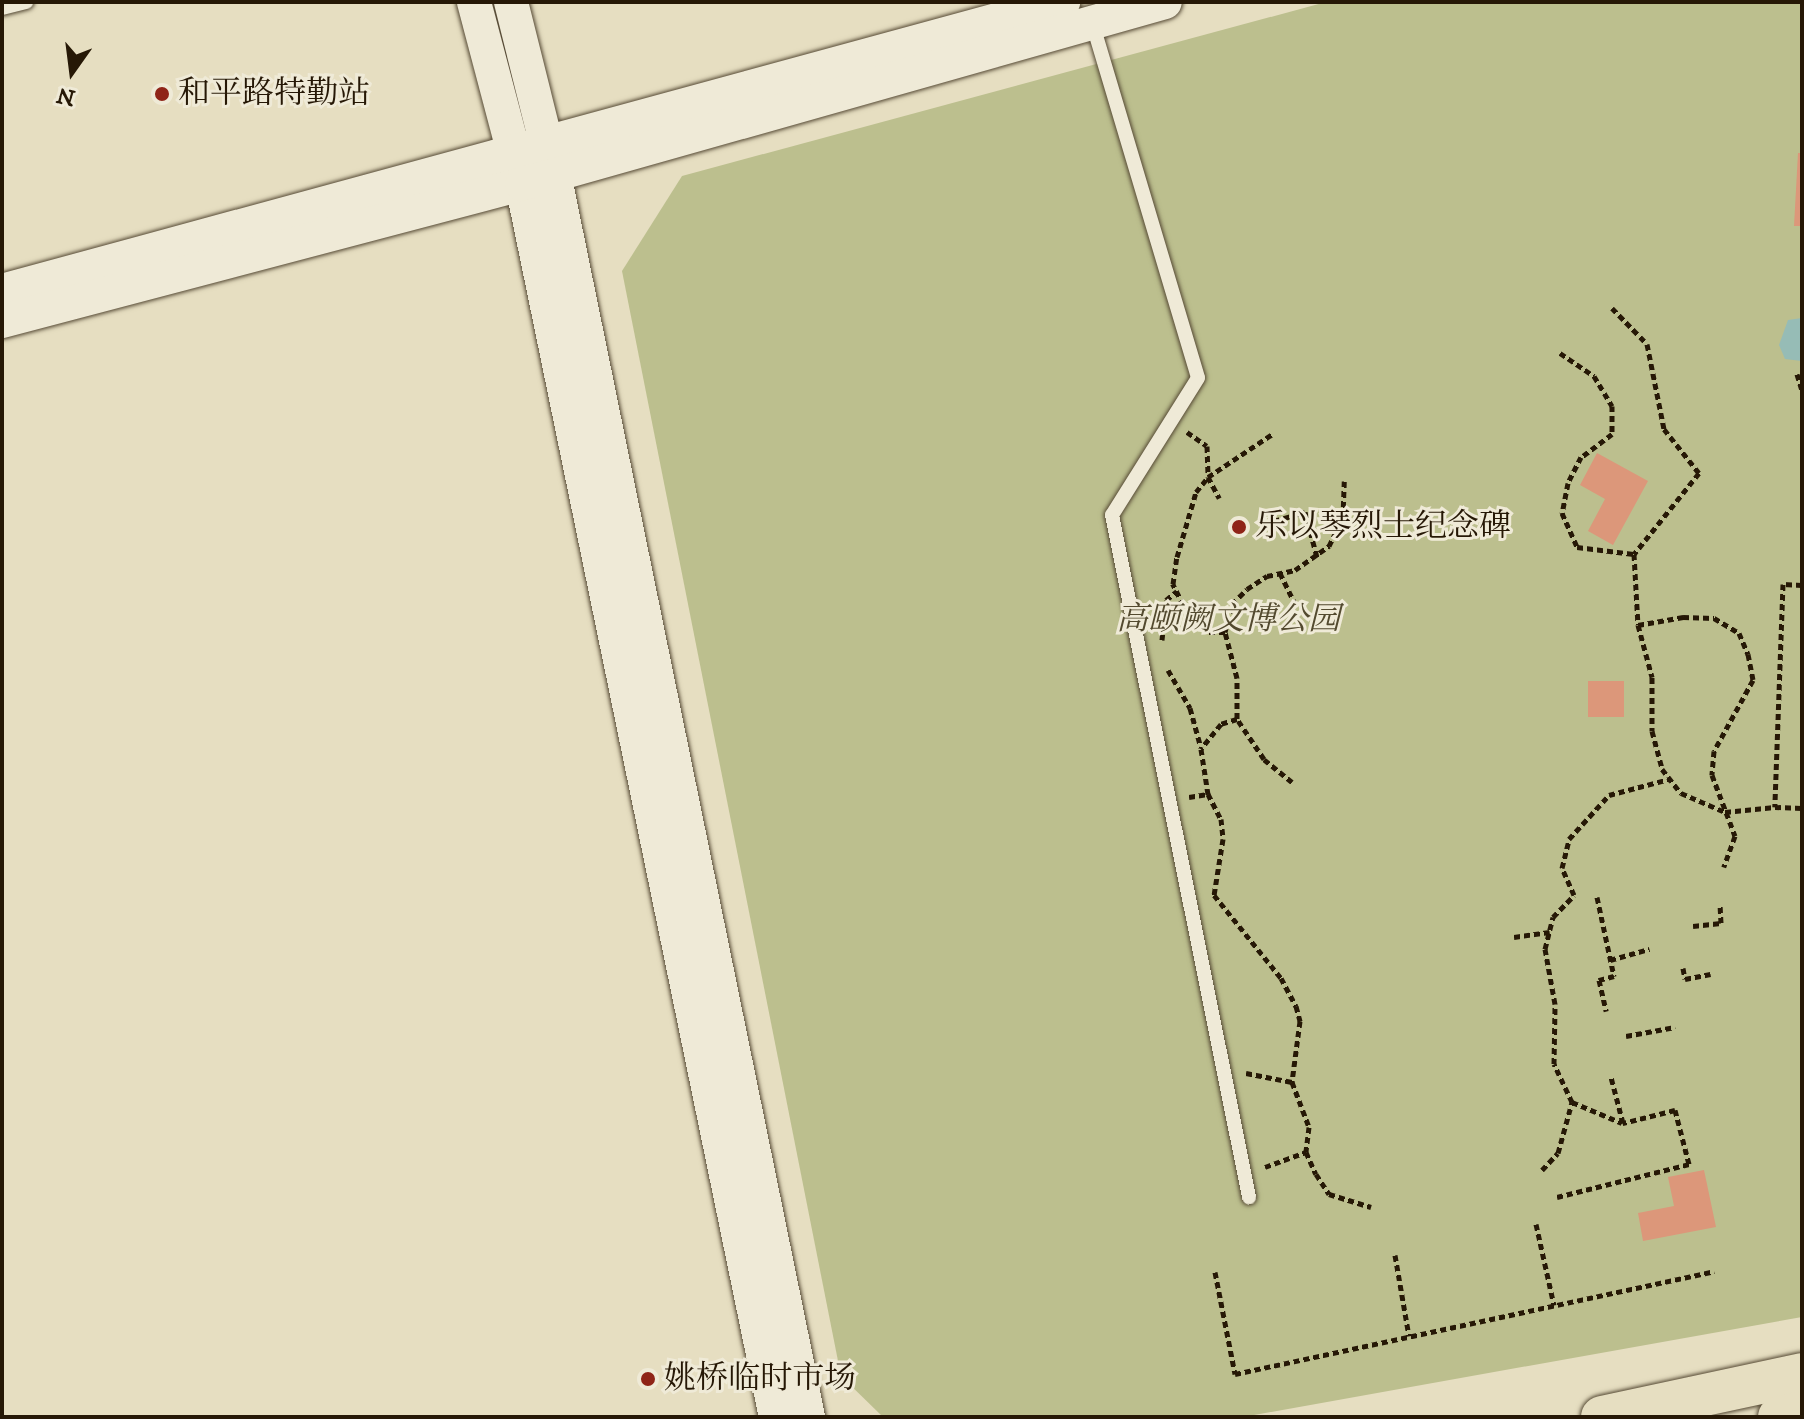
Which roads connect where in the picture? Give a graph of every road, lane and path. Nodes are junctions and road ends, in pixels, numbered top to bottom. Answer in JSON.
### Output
{"nodes":[{"id":1,"x":26,"y":2,"type":"edge"},
{"id":2,"x":474,"y":2,"type":"edge"},
{"id":3,"x":511,"y":2,"type":"edge"},
{"id":4,"x":1063,"y":2,"type":"edge"},
{"id":5,"x":1165,"y":2,"type":"edge"},
{"id":6,"x":2,"y":8,"type":"edge"},
{"id":7,"x":1092,"y":22,"type":"junction"},
{"id":8,"x":533,"y":164,"type":"junction"},
{"id":9,"x":2,"y":291,"type":"edge"},
{"id":10,"x":1612,"y":308,"type":"dead end"},
{"id":11,"x":2,"y":321,"type":"edge"},
{"id":12,"x":1560,"y":353,"type":"dead end"},
{"id":13,"x":1797,"y":374,"type":"dead end"},
{"id":14,"x":1802,"y":390,"type":"edge"},
{"id":15,"x":1173,"y":422,"type":"junction"},
{"id":16,"x":1274,"y":433,"type":"dead end"},
{"id":17,"x":1208,"y":477,"type":"junction"},
{"id":18,"x":1344,"y":481,"type":"dead end"},
{"id":19,"x":1219,"y":498,"type":"dead end"},
{"id":20,"x":1274,"y":521,"type":"dead end"},
{"id":21,"x":1634,"y":554,"type":"junction"},
{"id":22,"x":1317,"y":557,"type":"junction"},
{"id":23,"x":1280,"y":573,"type":"junction"},
{"id":24,"x":1802,"y":585,"type":"edge"},
{"id":25,"x":1177,"y":591,"type":"junction"},
{"id":26,"x":1297,"y":608,"type":"dead end"},
{"id":27,"x":1638,"y":625,"type":"junction"},
{"id":28,"x":1225,"y":632,"type":"junction"},
{"id":29,"x":1164,"y":652,"type":"dead end"},
{"id":30,"x":1165,"y":663,"type":"dead end"},
{"id":31,"x":1237,"y":719,"type":"junction"},
{"id":32,"x":1201,"y":749,"type":"junction"},
{"id":33,"x":1669,"y":779,"type":"junction"},
{"id":34,"x":1292,"y":782,"type":"dead end"},
{"id":35,"x":1775,"y":807,"type":"junction"},
{"id":36,"x":1802,"y":808,"type":"edge"},
{"id":37,"x":1725,"y":812,"type":"junction"},
{"id":38,"x":1724,"y":867,"type":"dead end"},
{"id":39,"x":1597,"y":897,"type":"dead end"},
{"id":40,"x":1720,"y":906,"type":"dead end"},
{"id":41,"x":1693,"y":926,"type":"dead end"},
{"id":42,"x":1550,"y":932,"type":"junction"},
{"id":43,"x":1514,"y":937,"type":"dead end"},
{"id":44,"x":1649,"y":949,"type":"dead end"},
{"id":45,"x":1610,"y":960,"type":"junction"},
{"id":46,"x":1683,"y":968,"type":"dead end"},
{"id":47,"x":1711,"y":974,"type":"dead end"},
{"id":48,"x":1606,"y":1011,"type":"dead end"},
{"id":49,"x":1675,"y":1027,"type":"dead end"},
{"id":50,"x":1626,"y":1036,"type":"dead end"},
{"id":51,"x":1223,"y":1068,"type":"junction"},
{"id":52,"x":1611,"y":1077,"type":"dead end"},
{"id":53,"x":1292,"y":1082,"type":"junction"},
{"id":54,"x":1572,"y":1102,"type":"junction"},
{"id":55,"x":1623,"y":1123,"type":"junction"},
{"id":56,"x":1306,"y":1152,"type":"junction"},
{"id":57,"x":1542,"y":1170,"type":"dead end"},
{"id":58,"x":1244,"y":1175,"type":"junction"},
{"id":59,"x":1249,"y":1197,"type":"dead end"},
{"id":60,"x":1557,"y":1197,"type":"dead end"},
{"id":61,"x":1371,"y":1207,"type":"dead end"},
{"id":62,"x":1536,"y":1224,"type":"dead end"},
{"id":63,"x":1395,"y":1255,"type":"dead end"},
{"id":64,"x":1714,"y":1271,"type":"dead end"},
{"id":65,"x":1215,"y":1272,"type":"dead end"},
{"id":66,"x":1554,"y":1305,"type":"junction"},
{"id":67,"x":1409,"y":1336,"type":"junction"},
{"id":68,"x":1802,"y":1374,"type":"edge"},
{"id":69,"x":1802,"y":1412,"type":"edge"},
{"id":70,"x":776,"y":1417,"type":"edge"},
{"id":71,"x":808,"y":1417,"type":"edge"},
{"id":72,"x":1602,"y":1417,"type":"edge"},
{"id":73,"x":1779,"y":1417,"type":"edge"}],
"edges":[{"from":1,"to":6,"type":"lane"},
{"from":2,"to":8,"type":"street"},
{"from":3,"to":8,"type":"street"},
{"from":4,"to":8,"type":"street"},
{"from":5,"to":7,"type":"street"},
{"from":7,"to":8,"type":"street"},
{"from":7,"to":15,"type":"lane"},
{"from":8,"to":9,"type":"street"},
{"from":8,"to":11,"type":"street"},
{"from":8,"to":70,"type":"street"},
{"from":8,"to":71,"type":"street"},
{"from":10,"to":21,"type":"path"},
{"from":12,"to":21,"type":"path"},
{"from":13,"to":14,"type":"path"},
{"from":15,"to":17,"type":"path"},
{"from":15,"to":51,"type":"lane"},
{"from":16,"to":17,"type":"path"},
{"from":17,"to":19,"type":"path"},
{"from":17,"to":25,"type":"path"},
{"from":18,"to":22,"type":"path"},
{"from":20,"to":22,"type":"path"},
{"from":21,"to":27,"type":"path"},
{"from":22,"to":23,"type":"path"},
{"from":23,"to":26,"type":"path"},
{"from":23,"to":28,"type":"path"},
{"from":24,"to":35,"type":"path"},
{"from":25,"to":28,"type":"path"},
{"from":25,"to":29,"type":"path"},
{"from":27,"to":33,"type":"path"},
{"from":27,"to":37,"type":"path"},
{"from":28,"to":31,"type":"path"},
{"from":30,"to":32,"type":"path"},
{"from":31,"to":32,"type":"path"},
{"from":31,"to":34,"type":"path"},
{"from":32,"to":53,"type":"path"},
{"from":33,"to":37,"type":"path"},
{"from":33,"to":42,"type":"path"},
{"from":35,"to":36,"type":"path"},
{"from":35,"to":37,"type":"path"},
{"from":37,"to":38,"type":"path"},
{"from":39,"to":45,"type":"path"},
{"from":40,"to":41,"type":"path"},
{"from":42,"to":43,"type":"path"},
{"from":42,"to":54,"type":"path"},
{"from":44,"to":45,"type":"path"},
{"from":45,"to":48,"type":"path"},
{"from":46,"to":47,"type":"path"},
{"from":49,"to":50,"type":"path"},
{"from":51,"to":53,"type":"path"},
{"from":51,"to":58,"type":"lane"},
{"from":52,"to":55,"type":"path"},
{"from":53,"to":56,"type":"path"},
{"from":54,"to":55,"type":"path"},
{"from":54,"to":57,"type":"path"},
{"from":55,"to":60,"type":"path"},
{"from":56,"to":58,"type":"path"},
{"from":56,"to":61,"type":"path"},
{"from":58,"to":59,"type":"lane"},
{"from":62,"to":66,"type":"path"},
{"from":63,"to":67,"type":"path"},
{"from":64,"to":66,"type":"path"},
{"from":65,"to":67,"type":"path"},
{"from":66,"to":67,"type":"path"},
{"from":68,"to":72,"type":"main road"},
{"from":69,"to":73,"type":"main road"}]}
